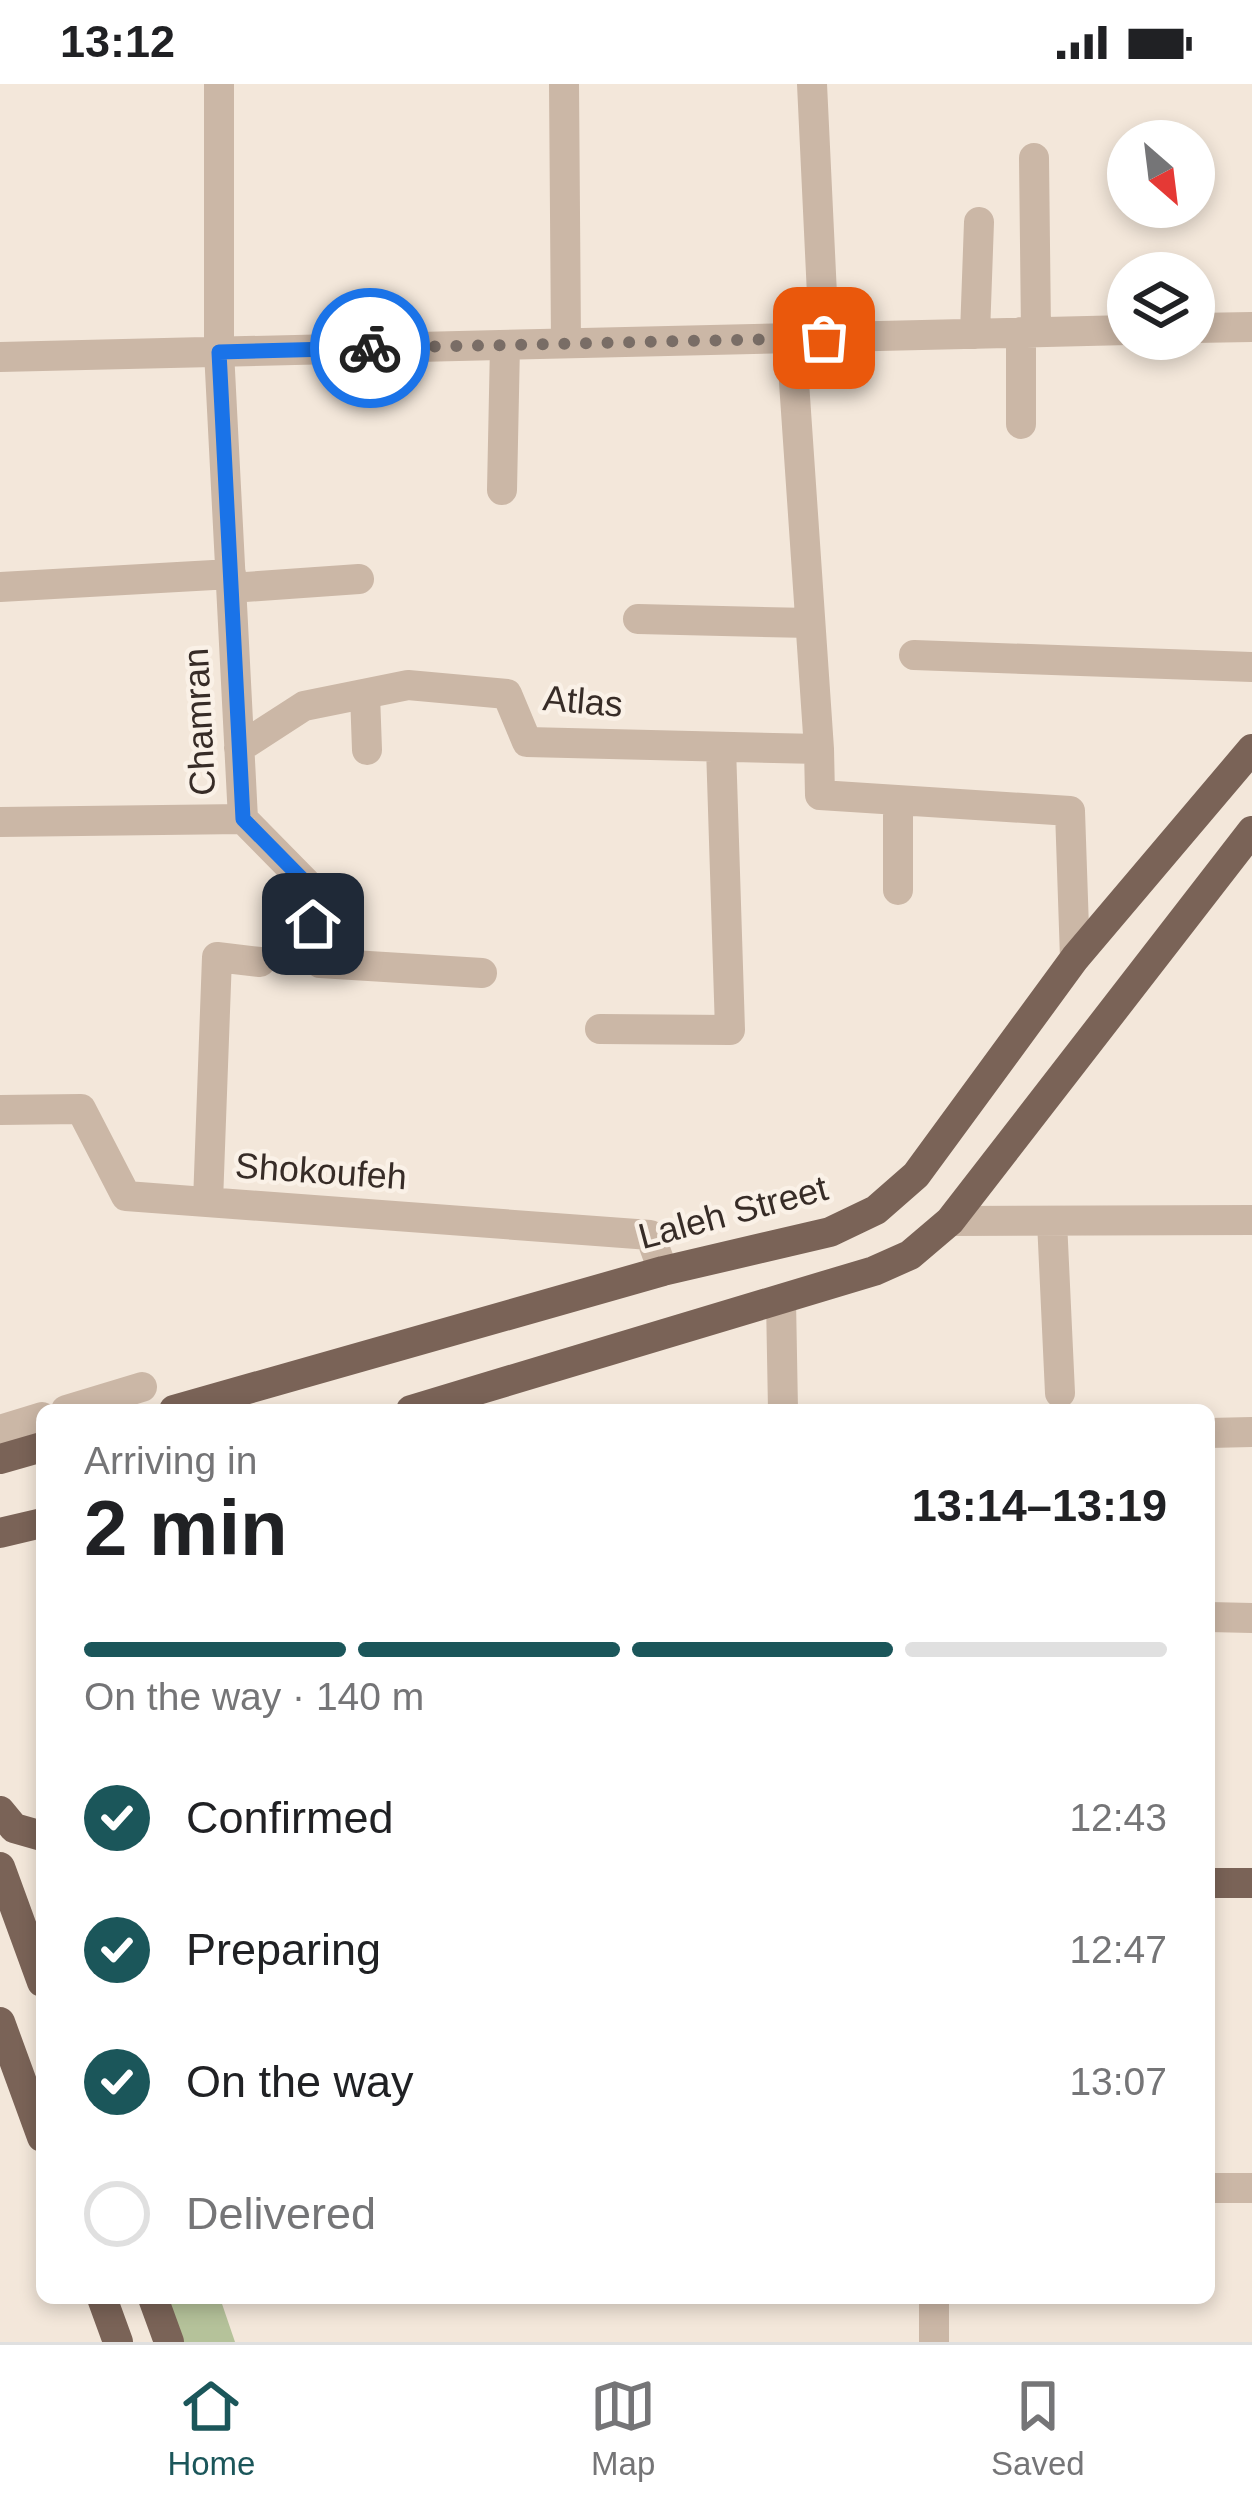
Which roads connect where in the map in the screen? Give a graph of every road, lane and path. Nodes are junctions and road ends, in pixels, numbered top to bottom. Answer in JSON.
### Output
{"nodes":[{"id":1,"x":219,"y":84,"type":"edge"},
{"id":2,"x":564,"y":84,"type":"edge"},
{"id":3,"x":812,"y":84,"type":"edge"},
{"id":4,"x":1034,"y":158,"type":"dead end"},
{"id":5,"x":979,"y":221,"type":"dead end"},
{"id":6,"x":1252,"y":327,"type":"edge"},
{"id":7,"x":1215,"y":328,"type":"edge"},
{"id":8,"x":1107,"y":330,"type":"edge"},
{"id":9,"x":1028,"y":332,"type":"junction"},
{"id":10,"x":975,"y":334,"type":"junction"},
{"id":11,"x":790,"y":338,"type":"junction"},
{"id":12,"x":824,"y":338,"type":"junction"},
{"id":13,"x":566,"y":343,"type":"junction"},
{"id":14,"x":506,"y":345,"type":"junction"},
{"id":15,"x":219,"y":352,"type":"junction"},
{"id":16,"x":0,"y":357,"type":"edge"},
{"id":17,"x":1021,"y":424,"type":"dead end"},
{"id":18,"x":502,"y":490,"type":"dead end"},
{"id":19,"x":359,"y":579,"type":"dead end"},
{"id":20,"x":231,"y":581,"type":"junction"},
{"id":21,"x":0,"y":586,"type":"edge"},
{"id":22,"x":638,"y":620,"type":"dead end"},
{"id":23,"x":810,"y":623,"type":"junction"},
{"id":24,"x":914,"y":655,"type":"dead end"},
{"id":25,"x":1252,"y":667,"type":"edge"},
{"id":26,"x":365,"y":694,"type":"junction"},
{"id":27,"x":722,"y":747,"type":"junction"},
{"id":28,"x":239,"y":748,"type":"junction"},
{"id":29,"x":819,"y":749,"type":"junction"},
{"id":30,"x":1252,"y":749,"type":"edge"},
{"id":31,"x":367,"y":750,"type":"dead end"},
{"id":32,"x":898,"y":800,"type":"junction"},
{"id":33,"x":243,"y":819,"type":"junction"},
{"id":34,"x":0,"y":822,"type":"edge"},
{"id":35,"x":1252,"y":831,"type":"edge"},
{"id":36,"x":898,"y":890,"type":"dead end"},
{"id":37,"x":1075,"y":958,"type":"junction"},
{"id":38,"x":260,"y":962,"type":"dead end"},
{"id":39,"x":482,"y":973,"type":"dead end"},
{"id":40,"x":600,"y":1029,"type":"dead end"},
{"id":41,"x":0,"y":1110,"type":"edge"},
{"id":42,"x":208,"y":1202,"type":"junction"},
{"id":43,"x":1252,"y":1220,"type":"edge"},
{"id":44,"x":950,"y":1221,"type":"junction"},
{"id":45,"x":1052,"y":1221,"type":"junction"},
{"id":46,"x":663,"y":1271,"type":"junction"},
{"id":47,"x":781,"y":1300,"type":"junction"},
{"id":48,"x":142,"y":1387,"type":"dead end"},
{"id":49,"x":1060,"y":1393,"type":"dead end"},
{"id":50,"x":86,"y":1404,"type":"edge"},
{"id":51,"x":196,"y":1404,"type":"edge"},
{"id":52,"x":431,"y":1404,"type":"edge"},
{"id":53,"x":783,"y":1404,"type":"edge"},
{"id":54,"x":36,"y":1420,"type":"edge"},
{"id":55,"x":0,"y":1430,"type":"edge"},
{"id":56,"x":1252,"y":1432,"type":"edge"},
{"id":57,"x":1215,"y":1433,"type":"edge"},
{"id":58,"x":36,"y":1449,"type":"edge"},
{"id":59,"x":0,"y":1459,"type":"edge"},
{"id":60,"x":36,"y":1524,"type":"edge"},
{"id":61,"x":0,"y":1533,"type":"edge"},
{"id":62,"x":1215,"y":1617,"type":"edge"},
{"id":63,"x":1252,"y":1618,"type":"edge"},
{"id":64,"x":0,"y":1811,"type":"edge"},
{"id":65,"x":36,"y":1834,"type":"edge"},
{"id":66,"x":0,"y":1867,"type":"edge"},
{"id":67,"x":1215,"y":1883,"type":"edge"},
{"id":68,"x":1252,"y":1883,"type":"edge"},
{"id":69,"x":36,"y":1966,"type":"edge"},
{"id":70,"x":0,"y":2022,"type":"edge"},
{"id":71,"x":12,"y":2091,"type":"edge"},
{"id":72,"x":36,"y":2128,"type":"edge"},
{"id":73,"x":1215,"y":2188,"type":"edge"},
{"id":74,"x":1252,"y":2188,"type":"edge"},
{"id":75,"x":104,"y":2304,"type":"edge"},
{"id":76,"x":155,"y":2304,"type":"edge"},
{"id":77,"x":934,"y":2304,"type":"edge"},
{"id":78,"x":118,"y":2342,"type":"edge"},
{"id":79,"x":169,"y":2342,"type":"edge"},
{"id":80,"x":934,"y":2342,"type":"edge"}],
"edges":[{"from":1,"to":15,"type":"street","name":"Chamran"},
{"from":2,"to":13,"type":"street"},
{"from":3,"to":12,"type":"street"},
{"from":4,"to":9,"type":"street"},
{"from":5,"to":10,"type":"street"},
{"from":6,"to":7,"type":"street"},
{"from":8,"to":9,"type":"street"},
{"from":9,"to":10,"type":"street"},
{"from":9,"to":17,"type":"street"},
{"from":10,"to":12,"type":"street"},
{"from":11,"to":12,"type":"street"},
{"from":11,"to":13,"type":"street"},
{"from":11,"to":23,"type":"street"},
{"from":13,"to":14,"type":"street"},
{"from":14,"to":15,"type":"street"},
{"from":14,"to":18,"type":"street"},
{"from":15,"to":16,"type":"street"},
{"from":15,"to":20,"type":"street","name":"Chamran"},
{"from":19,"to":20,"type":"street"},
{"from":20,"to":21,"type":"street"},
{"from":20,"to":28,"type":"street","name":"Chamran"},
{"from":22,"to":23,"type":"street"},
{"from":23,"to":29,"type":"street"},
{"from":24,"to":25,"type":"street"},
{"from":26,"to":27,"type":"street","name":"Atlas"},
{"from":26,"to":28,"type":"street","name":"Atlas"},
{"from":26,"to":31,"type":"street"},
{"from":27,"to":29,"type":"street","name":"Atlas"},
{"from":27,"to":40,"type":"street"},
{"from":28,"to":33,"type":"street","name":"Chamran"},
{"from":29,"to":32,"type":"street"},
{"from":30,"to":37,"type":"main road","name":"Laleh Street"},
{"from":32,"to":36,"type":"street"},
{"from":32,"to":37,"type":"street"},
{"from":33,"to":34,"type":"street"},
{"from":33,"to":39,"type":"street","name":"Chamran"},
{"from":35,"to":44,"type":"main road"},
{"from":37,"to":46,"type":"main road","name":"Laleh Street"},
{"from":38,"to":42,"type":"street"},
{"from":41,"to":42,"type":"street","name":"Shokoufeh"},
{"from":42,"to":46,"type":"street","name":"Shokoufeh"},
{"from":43,"to":45,"type":"street"},
{"from":44,"to":45,"type":"street"},
{"from":44,"to":47,"type":"main road"},
{"from":45,"to":49,"type":"street"},
{"from":46,"to":51,"type":"main road","name":"Laleh Street"},
{"from":47,"to":52,"type":"main road"},
{"from":47,"to":53,"type":"street"},
{"from":48,"to":50,"type":"street"},
{"from":54,"to":55,"type":"street"},
{"from":56,"to":57,"type":"street"},
{"from":58,"to":59,"type":"main road"},
{"from":60,"to":61,"type":"main road"},
{"from":62,"to":63,"type":"street"},
{"from":64,"to":65,"type":"main road"},
{"from":66,"to":69,"type":"main road"},
{"from":67,"to":68,"type":"main road"},
{"from":70,"to":71,"type":"main road"},
{"from":71,"to":72,"type":"main road"},
{"from":73,"to":74,"type":"street"},
{"from":75,"to":78,"type":"main road"},
{"from":76,"to":79,"type":"main road"},
{"from":77,"to":80,"type":"street"}]}
